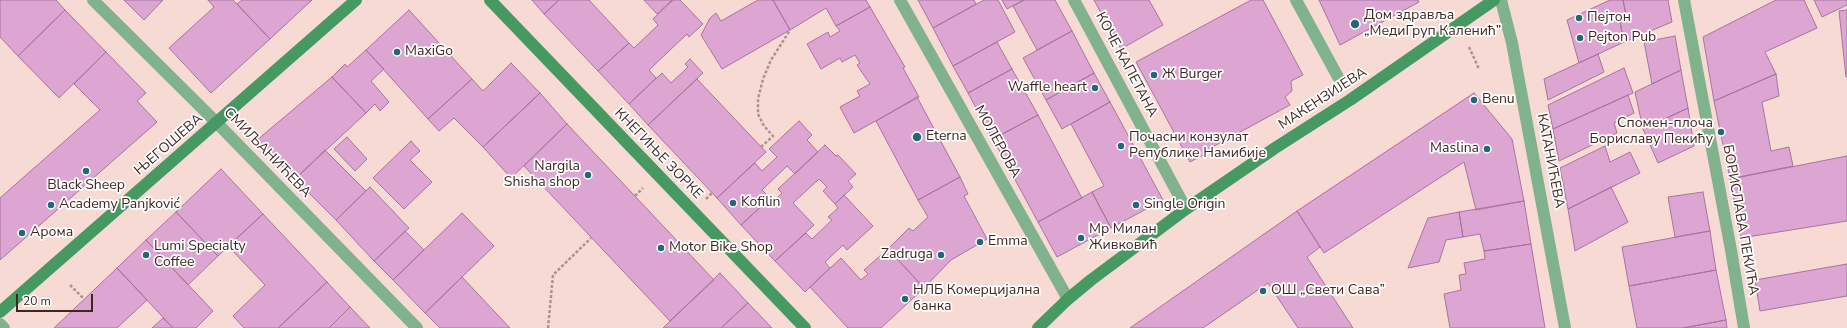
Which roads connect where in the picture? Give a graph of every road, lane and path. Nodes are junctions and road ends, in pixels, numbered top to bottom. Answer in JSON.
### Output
{"nodes":[{"id":1,"x":93,"y":0,"type":"edge"},
{"id":2,"x":356,"y":0,"type":"edge"},
{"id":3,"x":490,"y":0,"type":"edge"},
{"id":4,"x":900,"y":0,"type":"edge"},
{"id":5,"x":1074,"y":0,"type":"edge"},
{"id":6,"x":1296,"y":0,"type":"edge"},
{"id":7,"x":1494,"y":0,"type":"edge"},
{"id":8,"x":1501,"y":0,"type":"edge"},
{"id":9,"x":1684,"y":0,"type":"edge"},
{"id":10,"x":790,"y":30,"type":"dead end"},
{"id":11,"x":1469,"y":48,"type":"dead end"},
{"id":12,"x":1480,"y":69,"type":"dead end"},
{"id":13,"x":1338,"y":77,"type":"dead end"},
{"id":14,"x":217,"y":123,"type":"junction"},
{"id":15,"x":761,"y":147,"type":"dead end"},
{"id":16,"x":644,"y":187,"type":"dead end"},
{"id":17,"x":712,"y":193,"type":"dead end"},
{"id":18,"x":635,"y":196,"type":"dead end"},
{"id":19,"x":706,"y":199,"type":"dead end"},
{"id":20,"x":1186,"y":209,"type":"junction"},
{"id":21,"x":591,"y":238,"type":"dead end"},
{"id":22,"x":70,"y":285,"type":"dead end"},
{"id":23,"x":84,"y":299,"type":"dead end"},
{"id":24,"x":1068,"y":299,"type":"junction"},
{"id":25,"x":0,"y":312,"type":"edge"},
{"id":26,"x":0,"y":324,"type":"edge"},
{"id":27,"x":4,"y":328,"type":"edge"},
{"id":28,"x":416,"y":328,"type":"edge"},
{"id":29,"x":548,"y":328,"type":"edge"},
{"id":30,"x":805,"y":328,"type":"edge"},
{"id":31,"x":1038,"y":328,"type":"edge"},
{"id":32,"x":1565,"y":328,"type":"edge"},
{"id":33,"x":1744,"y":328,"type":"edge"}],
"edges":[{"from":1,"to":14,"type":"street","name":"СМИЉАНИЋЕВА"},
{"from":2,"to":14,"type":"street","name":"ЊЕГОШЕВА"},
{"from":3,"to":30,"type":"street","name":"КНЕГИЊЕ ЗОРКЕ"},
{"from":4,"to":24,"type":"street","name":"МОЛЕРОВА"},
{"from":5,"to":20,"type":"street","name":"КОЧЕ КАПЕТАНА"},
{"from":6,"to":13,"type":"street"},
{"from":7,"to":20,"type":"street","name":"МАКЕНЗИЈЕВА"},
{"from":8,"to":32,"type":"street","name":"КАТАНИЋЕВА"},
{"from":9,"to":33,"type":"street","name":"БОРИСЛАВА ПЕКИЋА"},
{"from":10,"to":15,"type":"path"},
{"from":11,"to":12,"type":"path"},
{"from":14,"to":25,"type":"street","name":"ЊЕГОШЕВА"},
{"from":14,"to":28,"type":"street","name":"СМИЉАНИЋЕВА"},
{"from":16,"to":18,"type":"path"},
{"from":17,"to":19,"type":"path"},
{"from":20,"to":24,"type":"street","name":"МАКЕНЗИЈЕВА"},
{"from":21,"to":29,"type":"path"},
{"from":22,"to":23,"type":"path"},
{"from":24,"to":31,"type":"street","name":"МАКЕНЗИЈЕВА"},
{"from":26,"to":27,"type":"street"}]}
